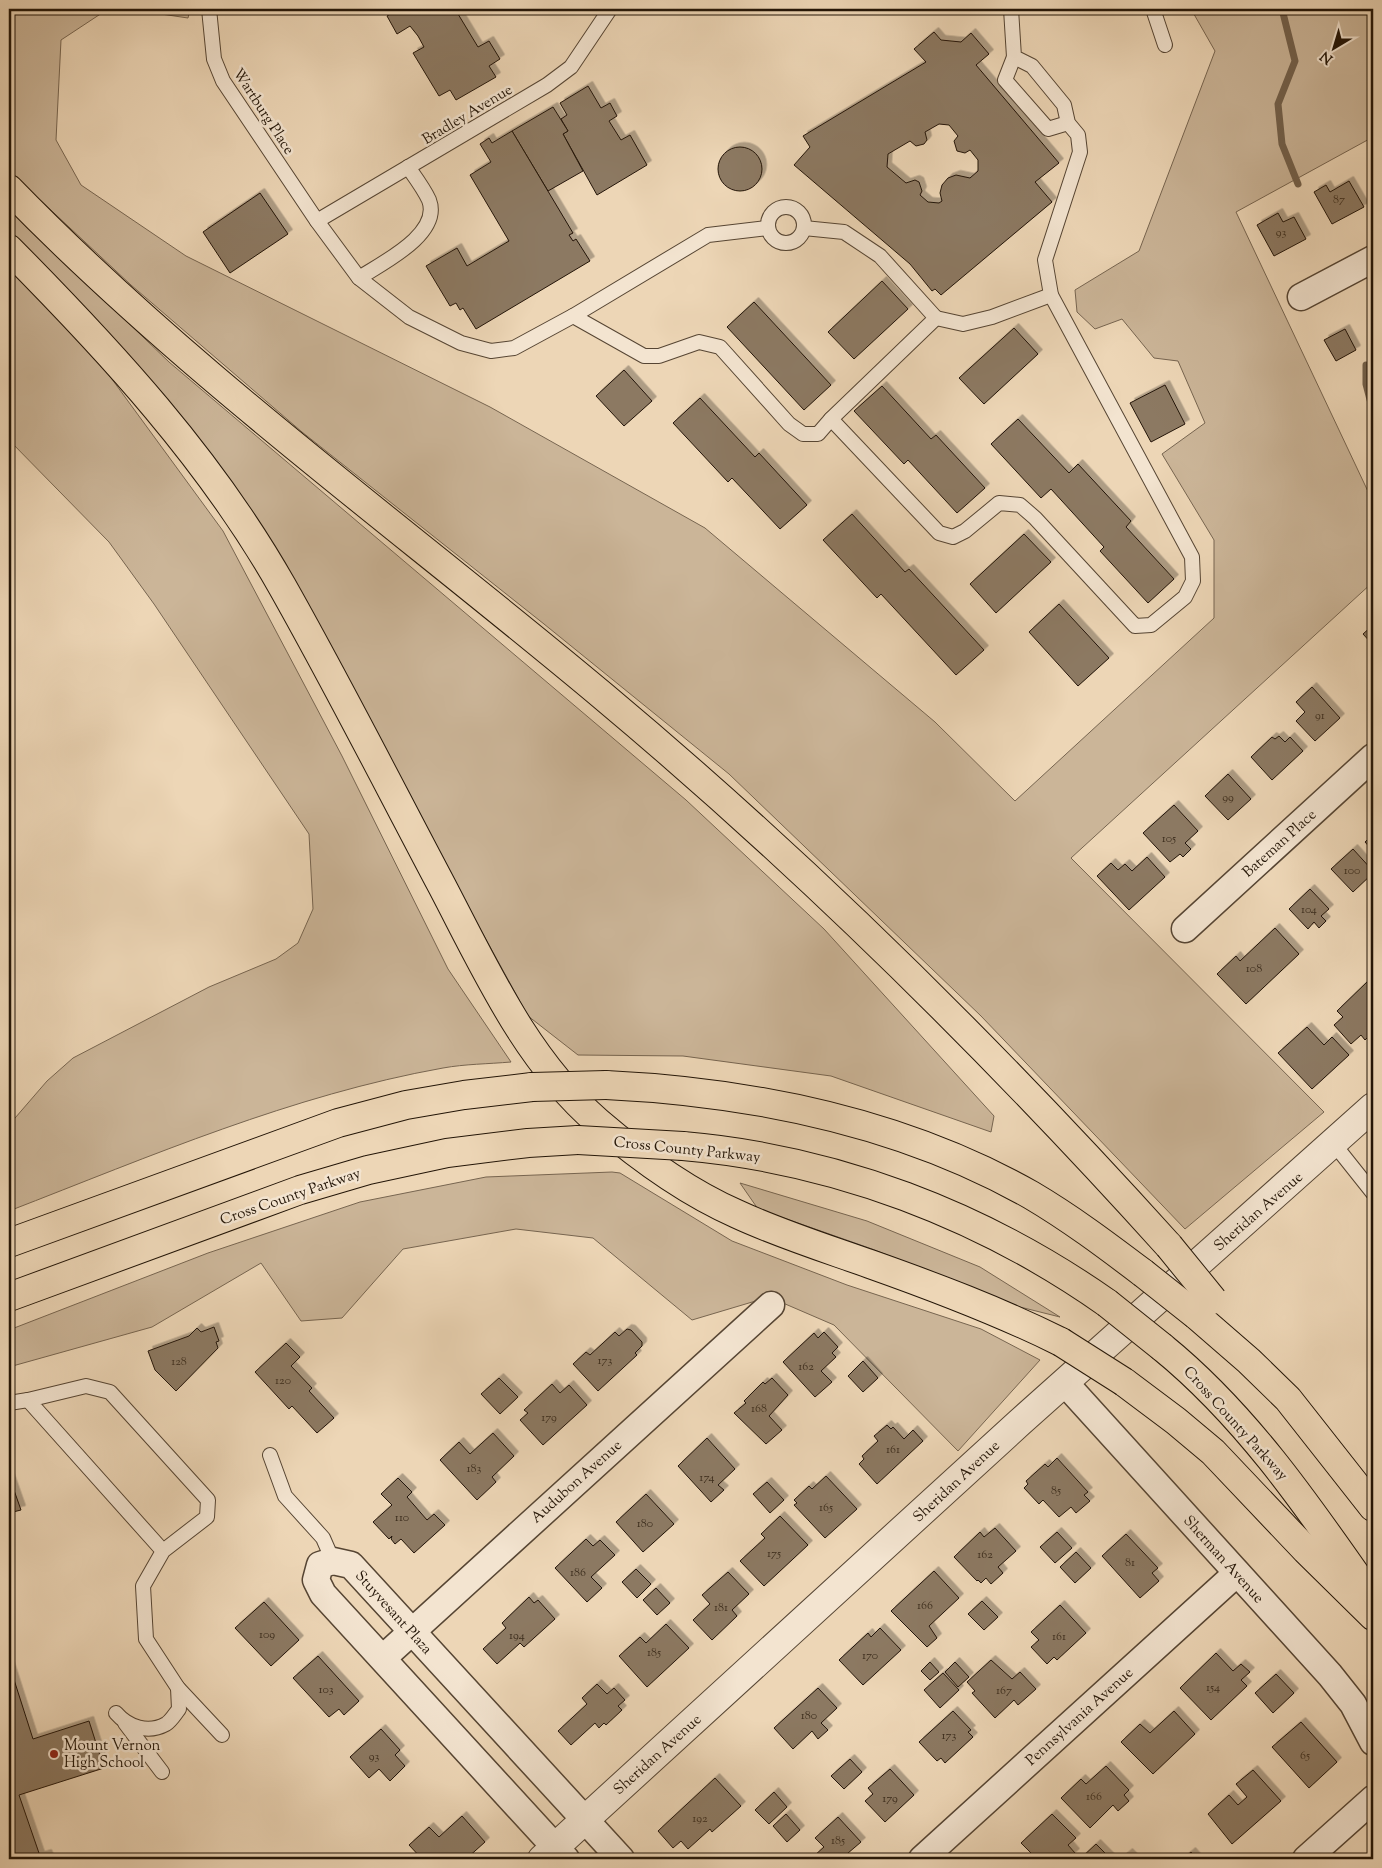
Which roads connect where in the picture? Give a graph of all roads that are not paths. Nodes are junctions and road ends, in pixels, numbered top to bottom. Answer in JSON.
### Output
{"nodes":[{"id":1,"x":209,"y":9,"type":"edge"},
{"id":2,"x":610,"y":9,"type":"edge"},
{"id":3,"x":1011,"y":9,"type":"edge"},
{"id":4,"x":1153,"y":9,"type":"edge"},
{"id":5,"x":1165,"y":45,"type":"dead end"},
{"id":6,"x":1014,"y":57,"type":"junction"},
{"id":7,"x":1068,"y":124,"type":"junction"},
{"id":8,"x":408,"y":167,"type":"junction"},
{"id":9,"x":9,"y":189,"type":"edge"},
{"id":10,"x":317,"y":221,"type":"junction"},
{"id":11,"x":767,"y":228,"type":"junction"},
{"id":12,"x":804,"y":228,"type":"junction"},
{"id":13,"x":9,"y":249,"type":"edge"},
{"id":14,"x":1373,"y":259,"type":"edge"},
{"id":15,"x":359,"y":278,"type":"junction"},
{"id":16,"x":1050,"y":295,"type":"junction"},
{"id":17,"x":1300,"y":297,"type":"dead end"},
{"id":18,"x":574,"y":316,"type":"junction"},
{"id":19,"x":936,"y":318,"type":"junction"},
{"id":20,"x":832,"y":419,"type":"junction"},
{"id":21,"x":1373,"y":757,"type":"edge"},
{"id":22,"x":1184,"y":929,"type":"dead end"},
{"id":23,"x":1373,"y":1107,"type":"edge"},
{"id":24,"x":1334,"y":1144,"type":"junction"},
{"id":25,"x":1373,"y":1193,"type":"edge"},
{"id":26,"x":9,"y":1243,"type":"edge"},
{"id":27,"x":9,"y":1297,"type":"edge"},
{"id":28,"x":770,"y":1304,"type":"dead end"},
{"id":29,"x":1204,"y":1308,"type":"junction"},
{"id":30,"x":1065,"y":1382,"type":"junction"},
{"id":31,"x":28,"y":1400,"type":"junction"},
{"id":32,"x":9,"y":1403,"type":"edge"},
{"id":33,"x":270,"y":1455,"type":"dead end"},
{"id":34,"x":1373,"y":1507,"type":"edge"},
{"id":35,"x":163,"y":1551,"type":"junction"},
{"id":36,"x":333,"y":1561,"type":"junction"},
{"id":37,"x":1237,"y":1573,"type":"junction"},
{"id":38,"x":1373,"y":1599,"type":"edge"},
{"id":39,"x":1373,"y":1616,"type":"edge"},
{"id":40,"x":411,"y":1631,"type":"junction"},
{"id":41,"x":383,"y":1658,"type":"junction"},
{"id":42,"x":178,"y":1688,"type":"junction"},
{"id":43,"x":222,"y":1735,"type":"dead end"},
{"id":44,"x":1373,"y":1742,"type":"edge"},
{"id":45,"x":162,"y":1772,"type":"dead end"},
{"id":46,"x":1373,"y":1799,"type":"edge"},
{"id":47,"x":585,"y":1820,"type":"junction"},
{"id":48,"x":555,"y":1855,"type":"edge"},
{"id":49,"x":621,"y":1859,"type":"edge"},
{"id":50,"x":922,"y":1859,"type":"edge"},
{"id":51,"x":1306,"y":1859,"type":"edge"}],
"edges":[{"from":1,"to":10,"type":"lane","name":"Wartburg Place"},
{"from":2,"to":8,"type":"lane","name":"Bradley Avenue"},
{"from":3,"to":6,"type":"lane"},
{"from":4,"to":5,"type":"lane"},
{"from":6,"to":7,"type":"lane"},
{"from":6,"to":7,"type":"lane"},
{"from":7,"to":16,"type":"lane"},
{"from":8,"to":10,"type":"lane","name":"Bradley Avenue"},
{"from":8,"to":15,"type":"lane"},
{"from":9,"to":29,"type":"highway","bridge":true},
{"from":10,"to":15,"type":"lane","name":"Wartburg Place"},
{"from":11,"to":12,"type":"lane"},
{"from":11,"to":12,"type":"lane"},
{"from":11,"to":18,"type":"lane","name":"Wartburg Place"},
{"from":12,"to":19,"type":"lane"},
{"from":13,"to":39,"type":"highway","bridge":true},
{"from":14,"to":17,"type":"street"},
{"from":15,"to":18,"type":"lane","name":"Wartburg Place"},
{"from":16,"to":19,"type":"lane"},
{"from":16,"to":20,"type":"lane"},
{"from":18,"to":20,"type":"lane"},
{"from":19,"to":20,"type":"lane"},
{"from":21,"to":22,"type":"street","name":"Bateman Place"},
{"from":23,"to":24,"type":"street","name":"Sheridan Avenue"},
{"from":24,"to":25,"type":"lane"},
{"from":24,"to":30,"type":"street","name":"Sheridan Avenue"},
{"from":26,"to":29,"type":"highway","bridge":true},
{"from":27,"to":38,"type":"highway","name":"Cross County Parkway","bridge":true},
{"from":28,"to":40,"type":"street","name":"Audubon Avenue"},
{"from":29,"to":34,"type":"highway"},
{"from":30,"to":37,"type":"street","name":"Sherman Avenue"},
{"from":30,"to":47,"type":"street","name":"Sheridan Avenue"},
{"from":31,"to":32,"type":"lane"},
{"from":31,"to":35,"type":"lane"},
{"from":31,"to":35,"type":"lane"},
{"from":33,"to":36,"type":"lane"},
{"from":35,"to":42,"type":"lane"},
{"from":36,"to":40,"type":"street","name":"Stuyvesant Plaza"},
{"from":36,"to":41,"type":"street"},
{"from":37,"to":44,"type":"street","name":"Sherman Avenue"},
{"from":37,"to":50,"type":"street","name":"Pennsylvania Avenue"},
{"from":40,"to":41,"type":"street","name":"Audubon Avenue"},
{"from":40,"to":47,"type":"street","name":"Stuyvesant Plaza"},
{"from":41,"to":48,"type":"street"},
{"from":42,"to":43,"type":"lane"},
{"from":42,"to":45,"type":"lane"},
{"from":46,"to":51,"type":"street"},
{"from":47,"to":48,"type":"street","name":"Sheridan Avenue"},
{"from":47,"to":49,"type":"street","name":"Stuyvesant Plaza"}]}
